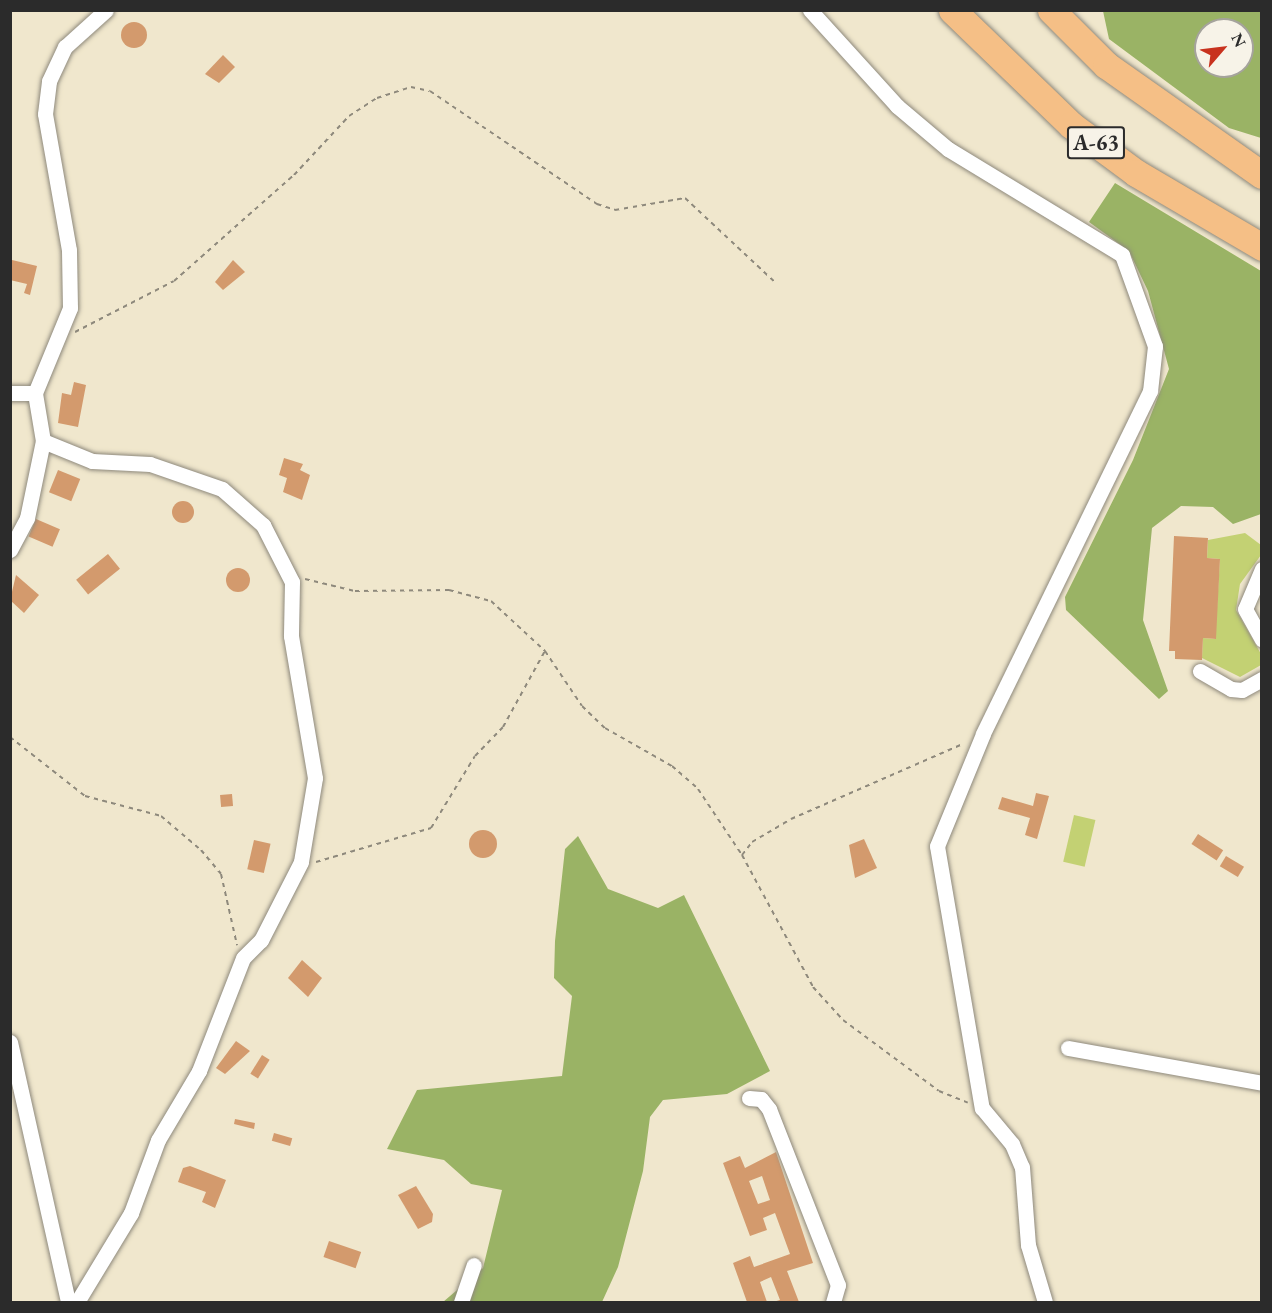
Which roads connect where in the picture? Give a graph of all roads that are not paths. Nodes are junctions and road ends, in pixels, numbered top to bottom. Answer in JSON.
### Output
{"nodes":[{"id":1,"x":106,"y":10,"type":"edge"},
{"id":2,"x":810,"y":10,"type":"edge"},
{"id":3,"x":952,"y":10,"type":"edge"},
{"id":4,"x":1051,"y":10,"type":"edge"},
{"id":5,"x":1262,"y":175,"type":"edge"},
{"id":6,"x":1262,"y":247,"type":"edge"},
{"id":7,"x":10,"y":393,"type":"edge"},
{"id":8,"x":35,"y":393,"type":"junction"},
{"id":9,"x":43,"y":441,"type":"junction"},
{"id":10,"x":10,"y":550,"type":"edge"},
{"id":11,"x":1262,"y":569,"type":"edge"},
{"id":12,"x":1262,"y":640,"type":"edge"},
{"id":13,"x":1200,"y":671,"type":"dead end"},
{"id":14,"x":1262,"y":679,"type":"edge"},
{"id":15,"x":10,"y":1042,"type":"edge"},
{"id":16,"x":1068,"y":1048,"type":"dead end"},
{"id":17,"x":1262,"y":1083,"type":"edge"},
{"id":18,"x":749,"y":1098,"type":"dead end"},
{"id":19,"x":474,"y":1264,"type":"dead end"},
{"id":20,"x":68,"y":1302,"type":"edge"},
{"id":21,"x":77,"y":1302,"type":"edge"},
{"id":22,"x":461,"y":1302,"type":"edge"},
{"id":23,"x":832,"y":1302,"type":"edge"},
{"id":24,"x":1045,"y":1302,"type":"edge"}],
"edges":[{"from":1,"to":8,"type":"street"},
{"from":2,"to":24,"type":"street"},
{"from":3,"to":6,"type":"highway","number":"A-63"},
{"from":4,"to":5,"type":"highway","number":"A-63"},
{"from":7,"to":8,"type":"street"},
{"from":8,"to":9,"type":"street"},
{"from":9,"to":10,"type":"street"},
{"from":9,"to":21,"type":"street"},
{"from":11,"to":12,"type":"street"},
{"from":13,"to":14,"type":"street"},
{"from":15,"to":20,"type":"street"},
{"from":16,"to":17,"type":"street"},
{"from":18,"to":23,"type":"street"},
{"from":19,"to":22,"type":"street"}]}
